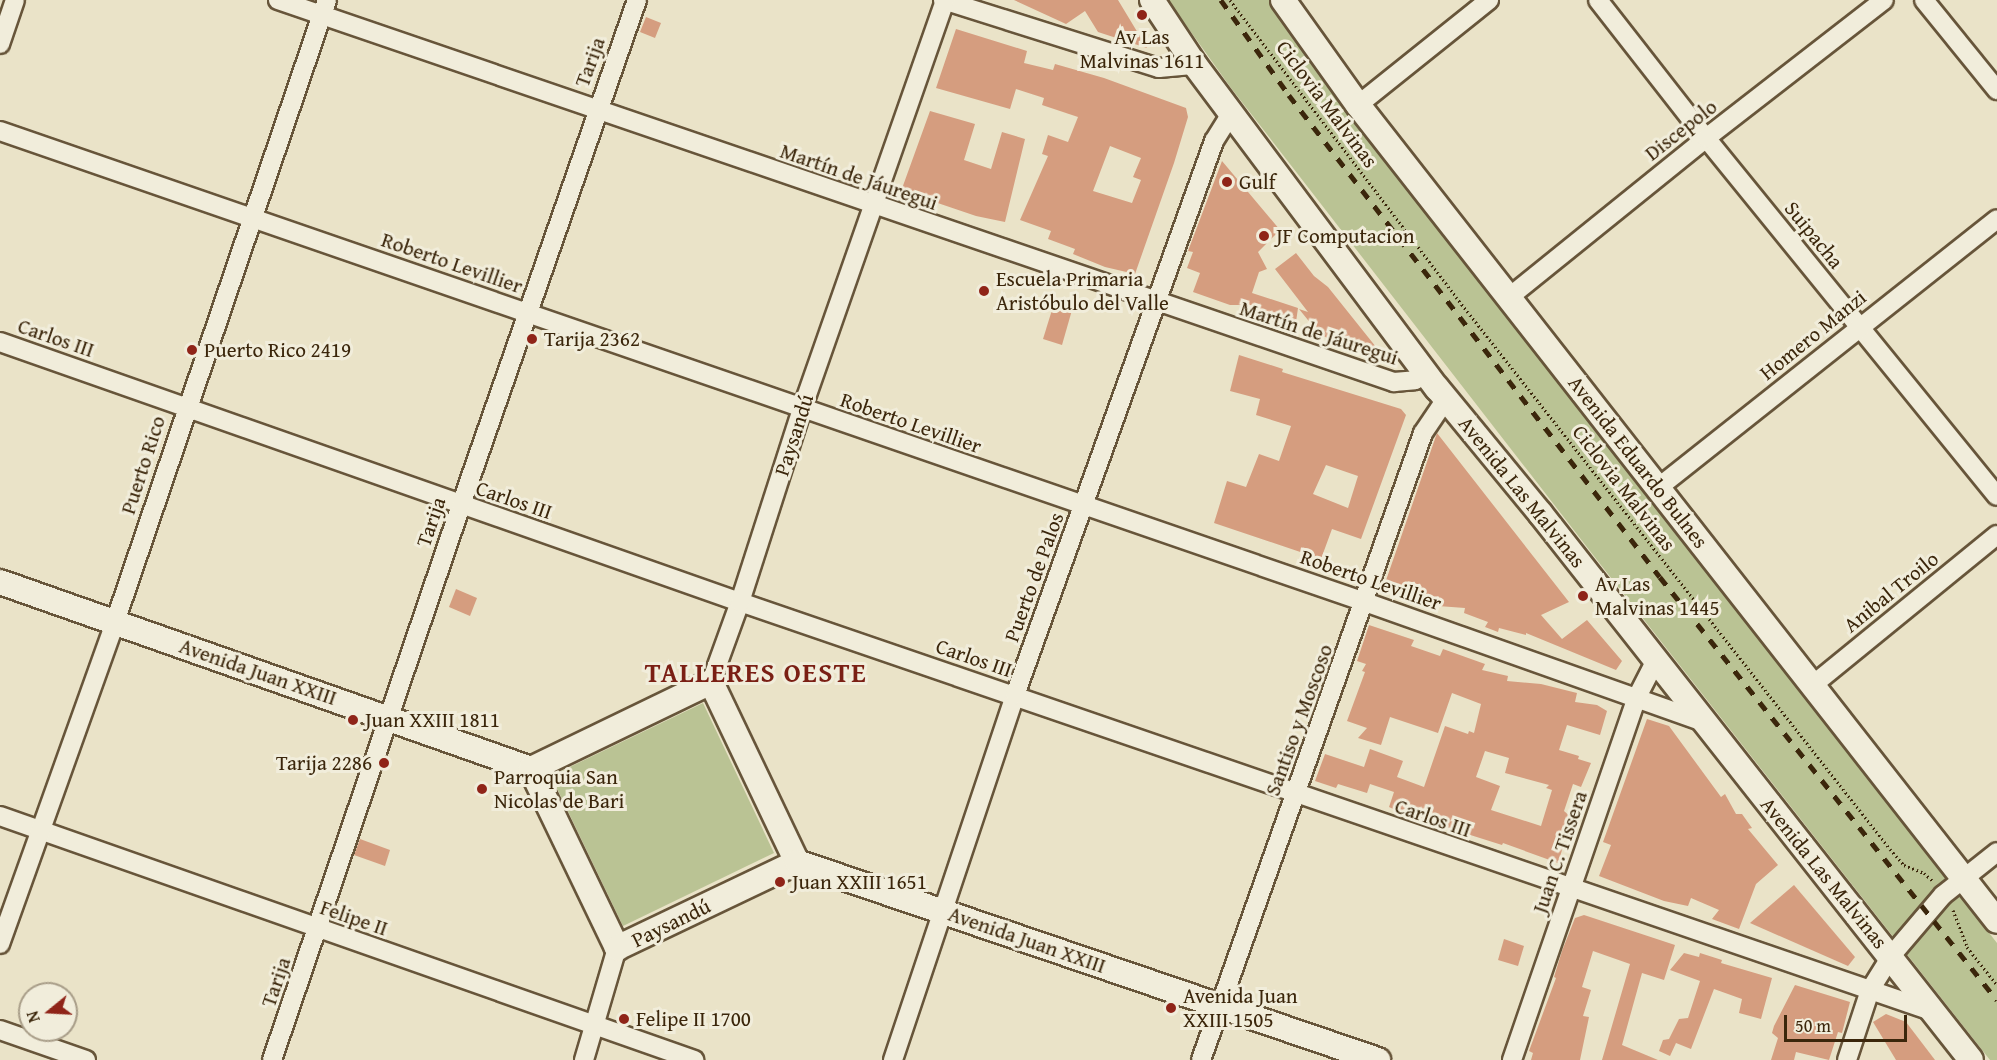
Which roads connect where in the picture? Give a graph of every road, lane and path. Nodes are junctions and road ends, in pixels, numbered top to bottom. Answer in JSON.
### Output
{"nodes":[{"id":1,"x":15,"y":0,"type":"edge"},
{"id":2,"x":278,"y":0,"type":"edge"},
{"id":3,"x":637,"y":0,"type":"edge"},
{"id":4,"x":944,"y":0,"type":"edge"},
{"id":5,"x":1152,"y":0,"type":"edge"},
{"id":6,"x":1230,"y":0,"type":"edge"},
{"id":7,"x":1283,"y":0,"type":"edge"},
{"id":8,"x":1488,"y":0,"type":"edge"},
{"id":9,"x":1598,"y":0,"type":"edge"},
{"id":10,"x":1884,"y":0,"type":"edge"},
{"id":11,"x":1924,"y":0,"type":"edge"},
{"id":12,"x":324,"y":8,"type":"edge"},
{"id":13,"x":0,"y":44,"type":"edge"},
{"id":14,"x":1195,"y":65,"type":"junction"},
{"id":15,"x":1997,"y":90,"type":"edge"},
{"id":16,"x":1358,"y":105,"type":"junction"},
{"id":17,"x":597,"y":110,"type":"junction"},
{"id":18,"x":1231,"y":114,"type":"junction"},
{"id":19,"x":0,"y":131,"type":"edge"},
{"id":20,"x":1706,"y":138,"type":"junction"},
{"id":21,"x":874,"y":206,"type":"junction"},
{"id":22,"x":252,"y":217,"type":"junction"},
{"id":23,"x":1997,"y":219,"type":"edge"},
{"id":24,"x":1508,"y":298,"type":"junction"},
{"id":25,"x":1157,"y":303,"type":"junction"},
{"id":26,"x":527,"y":314,"type":"junction"},
{"id":27,"x":1860,"y":326,"type":"junction"},
{"id":28,"x":0,"y":342,"type":"edge"},
{"id":29,"x":1426,"y":373,"type":"junction"},
{"id":30,"x":1446,"y":399,"type":"junction"},
{"id":31,"x":186,"y":408,"type":"junction"},
{"id":32,"x":802,"y":409,"type":"junction"},
{"id":33,"x":1659,"y":487,"type":"junction"},
{"id":34,"x":1997,"y":496,"type":"edge"},
{"id":35,"x":461,"y":505,"type":"junction"},
{"id":36,"x":1083,"y":506,"type":"junction"},
{"id":37,"x":1997,"y":535,"type":"edge"},
{"id":38,"x":0,"y":582,"type":"edge"},
{"id":39,"x":740,"y":602,"type":"junction"},
{"id":40,"x":1365,"y":602,"type":"junction"},
{"id":41,"x":115,"y":622,"type":"junction"},
{"id":42,"x":1656,"y":660,"type":"junction"},
{"id":43,"x":711,"y":682,"type":"junction"},
{"id":44,"x":1814,"y":684,"type":"junction"},
{"id":45,"x":1015,"y":695,"type":"junction"},
{"id":46,"x":1637,"y":697,"type":"junction"},
{"id":47,"x":389,"y":718,"type":"junction"},
{"id":48,"x":1704,"y":722,"type":"junction"},
{"id":49,"x":531,"y":769,"type":"junction"},
{"id":50,"x":1296,"y":794,"type":"junction"},
{"id":51,"x":0,"y":816,"type":"edge"},
{"id":52,"x":40,"y":829,"type":"junction"},
{"id":53,"x":1997,"y":852,"type":"edge"},
{"id":54,"x":797,"y":862,"type":"junction"},
{"id":55,"x":1964,"y":879,"type":"junction"},
{"id":56,"x":1570,"y":889,"type":"junction"},
{"id":57,"x":1943,"y":895,"type":"junction"},
{"id":58,"x":942,"y":911,"type":"junction"},
{"id":59,"x":1997,"y":921,"type":"edge"},
{"id":60,"x":318,"y":930,"type":"junction"},
{"id":61,"x":0,"y":944,"type":"edge"},
{"id":62,"x":617,"y":948,"type":"junction"},
{"id":63,"x":1891,"y":956,"type":"junction"},
{"id":64,"x":1997,"y":985,"type":"edge"},
{"id":65,"x":1870,"y":990,"type":"junction"},
{"id":66,"x":1220,"y":1005,"type":"junction"},
{"id":67,"x":1934,"y":1012,"type":"junction"},
{"id":68,"x":596,"y":1026,"type":"junction"},
{"id":69,"x":0,"y":1030,"type":"edge"},
{"id":70,"x":86,"y":1060,"type":"edge"},
{"id":71,"x":272,"y":1060,"type":"edge"},
{"id":72,"x":584,"y":1060,"type":"edge"},
{"id":73,"x":694,"y":1060,"type":"edge"},
{"id":74,"x":893,"y":1060,"type":"edge"},
{"id":75,"x":1201,"y":1060,"type":"edge"},
{"id":76,"x":1378,"y":1060,"type":"edge"},
{"id":77,"x":1512,"y":1060,"type":"edge"},
{"id":78,"x":1847,"y":1060,"type":"edge"},
{"id":79,"x":1971,"y":1060,"type":"edge"}],
"edges":[{"from":1,"to":13,"type":"street"},
{"from":2,"to":12,"type":"street","name":"Martín de Jáuregui"},
{"from":3,"to":17,"type":"street","name":"Tarija"},
{"from":4,"to":14,"type":"street"},
{"from":4,"to":21,"type":"street","name":"Paysandú"},
{"from":5,"to":14,"type":"main road","name":"Avenida Las Malvinas"},
{"from":6,"to":57,"type":"path","name":"Ciclovia Malvinas"},
{"from":7,"to":16,"type":"main road","name":"Avenida Eduardo Bulnes"},
{"from":8,"to":16,"type":"street"},
{"from":9,"to":20,"type":"street","name":"Suipacha"},
{"from":10,"to":20,"type":"street","name":"Discepolo"},
{"from":11,"to":15,"type":"street"},
{"from":12,"to":17,"type":"street","name":"Martín de Jáuregui"},
{"from":12,"to":22,"type":"street","name":"Puerto Rico"},
{"from":14,"to":18,"type":"main road","name":"Avenida Las Malvinas"},
{"from":16,"to":24,"type":"main road","name":"Avenida Eduardo Bulnes"},
{"from":17,"to":21,"type":"street","name":"Martín de Jáuregui"},
{"from":17,"to":26,"type":"street","name":"Tarija"},
{"from":18,"to":25,"type":"street","name":"Puerto de Palos"},
{"from":18,"to":29,"type":"main road","name":"Avenida Las Malvinas"},
{"from":19,"to":22,"type":"street","name":"Roberto Levillier"},
{"from":20,"to":24,"type":"street","name":"Discepolo"},
{"from":20,"to":27,"type":"street","name":"Suipacha"},
{"from":21,"to":25,"type":"street","name":"Martín de Jáuregui"},
{"from":21,"to":32,"type":"street","name":"Paysandú"},
{"from":22,"to":26,"type":"street","name":"Roberto Levillier"},
{"from":22,"to":31,"type":"street","name":"Puerto Rico"},
{"from":23,"to":27,"type":"street","name":"Homero Manzi"},
{"from":24,"to":33,"type":"main road","name":"Avenida Eduardo Bulnes"},
{"from":25,"to":29,"type":"street","name":"Martín de Jáuregui"},
{"from":25,"to":36,"type":"street","name":"Puerto de Palos"},
{"from":26,"to":32,"type":"street","name":"Roberto Levillier"},
{"from":26,"to":35,"type":"street","name":"Tarija"},
{"from":27,"to":33,"type":"street","name":"Homero Manzi"},
{"from":27,"to":34,"type":"street","name":"Suipacha"},
{"from":28,"to":31,"type":"street","name":"Carlos III"},
{"from":29,"to":30,"type":"main road","name":"Avenida Las Malvinas"},
{"from":30,"to":40,"type":"street","name":"Santiso y Moscoso"},
{"from":30,"to":42,"type":"main road","name":"Avenida Las Malvinas"},
{"from":31,"to":35,"type":"street","name":"Carlos III"},
{"from":31,"to":41,"type":"street","name":"Puerto Rico"},
{"from":32,"to":36,"type":"street","name":"Roberto Levillier"},
{"from":32,"to":39,"type":"street","name":"Paysandú"},
{"from":33,"to":44,"type":"main road","name":"Avenida Eduardo Bulnes"},
{"from":35,"to":39,"type":"street","name":"Carlos III"},
{"from":35,"to":47,"type":"street","name":"Tarija"},
{"from":36,"to":40,"type":"street","name":"Roberto Levillier"},
{"from":36,"to":45,"type":"street","name":"Puerto de Palos"},
{"from":37,"to":44,"type":"street","name":"Anibal Troilo"},
{"from":38,"to":41,"type":"main road","name":"Avenida Juan XXIII"},
{"from":39,"to":43,"type":"street","name":"Paysandú"},
{"from":39,"to":45,"type":"street","name":"Carlos III"},
{"from":40,"to":46,"type":"street","name":"Roberto Levillier"},
{"from":40,"to":50,"type":"street","name":"Santiso y Moscoso"},
{"from":41,"to":47,"type":"main road","name":"Avenida Juan XXIII"},
{"from":41,"to":52,"type":"street","name":"Puerto Rico"},
{"from":42,"to":46,"type":"street","name":"Juan C. Tissera"},
{"from":42,"to":48,"type":"main road","name":"Avenida Las Malvinas"},
{"from":43,"to":49,"type":"main road"},
{"from":43,"to":54,"type":"main road"},
{"from":44,"to":55,"type":"main road","name":"Avenida Eduardo Bulnes"},
{"from":45,"to":50,"type":"street","name":"Carlos III"},
{"from":45,"to":58,"type":"street","name":"Puerto de Palos"},
{"from":46,"to":48,"type":"street","name":"Roberto Levillier"},
{"from":46,"to":56,"type":"street","name":"Juan C. Tissera"},
{"from":47,"to":49,"type":"main road","name":"Avenida Juan XXIII"},
{"from":47,"to":60,"type":"street","name":"Tarija"},
{"from":48,"to":63,"type":"main road","name":"Avenida Las Malvinas"},
{"from":49,"to":62,"type":"main road"},
{"from":50,"to":56,"type":"street","name":"Carlos III"},
{"from":50,"to":66,"type":"street","name":"Santiso y Moscoso"},
{"from":51,"to":52,"type":"street","name":"Felipe II"},
{"from":52,"to":60,"type":"street","name":"Felipe II"},
{"from":52,"to":61,"type":"street","name":"Puerto Rico"},
{"from":53,"to":55,"type":"street"},
{"from":54,"to":58,"type":"main road","name":"Avenida Juan XXIII"},
{"from":54,"to":62,"type":"main road","name":"Paysandú"},
{"from":55,"to":57,"type":"street"},
{"from":55,"to":59,"type":"main road","name":"Avenida Eduardo Bulnes"},
{"from":56,"to":65,"type":"street","name":"Carlos III"},
{"from":56,"to":77,"type":"street","name":"Juan C. Tissera"},
{"from":57,"to":63,"type":"street"},
{"from":57,"to":64,"type":"path","name":"Ciclovia Malvinas"},
{"from":58,"to":66,"type":"main road","name":"Avenida Juan XXIII"},
{"from":58,"to":74,"type":"street","name":"Puerto de Palos"},
{"from":60,"to":68,"type":"street","name":"Felipe II"},
{"from":60,"to":71,"type":"street","name":"Tarija"},
{"from":62,"to":68,"type":"street","name":"Paysandú"},
{"from":63,"to":65,"type":"street"},
{"from":63,"to":67,"type":"main road","name":"Avenida Las Malvinas"},
{"from":65,"to":67,"type":"street","name":"Carlos III"},
{"from":65,"to":78,"type":"street"},
{"from":66,"to":75,"type":"street","name":"Santiso y Moscoso"},
{"from":66,"to":76,"type":"main road","name":"Avenida Juan XXIII"},
{"from":67,"to":79,"type":"main road","name":"Avenida Las Malvinas"},
{"from":68,"to":72,"type":"street","name":"Paysandú"},
{"from":68,"to":73,"type":"street","name":"Felipe II"},
{"from":69,"to":70,"type":"street"}]}
